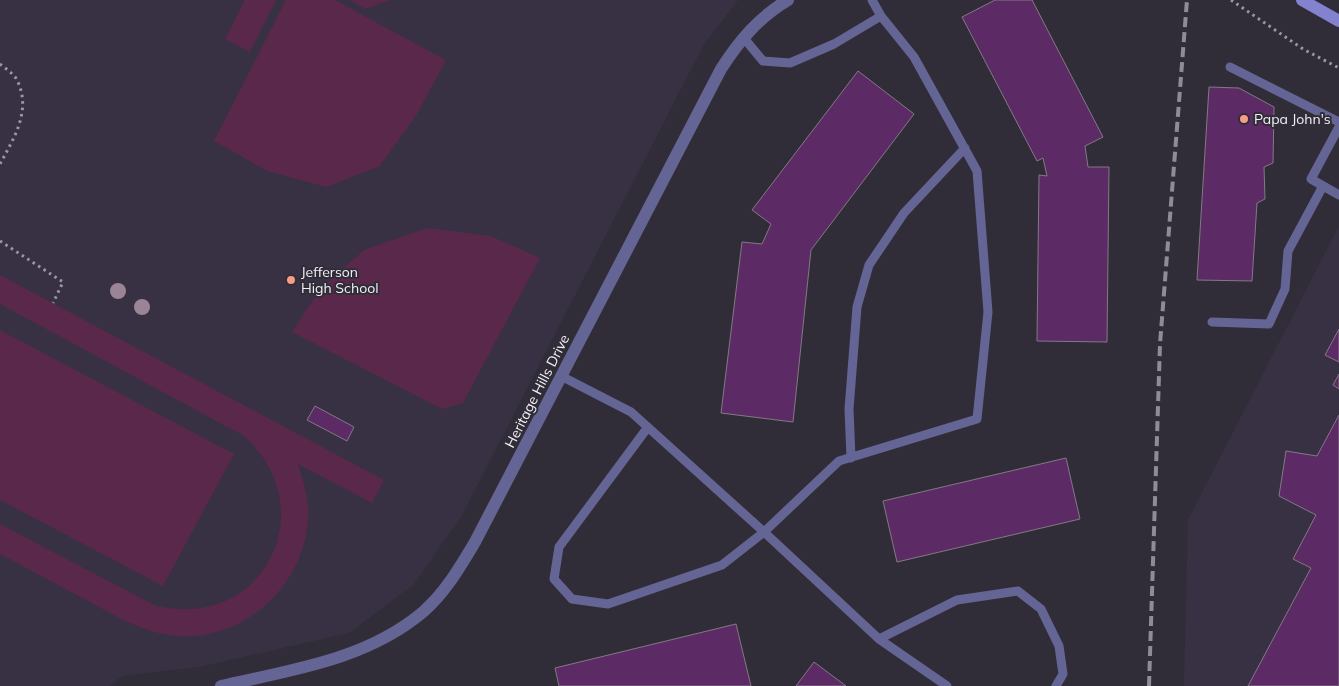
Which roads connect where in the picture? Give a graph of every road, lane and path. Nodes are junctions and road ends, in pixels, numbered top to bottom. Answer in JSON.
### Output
{"nodes":[{"id":1,"x":788,"y":0,"type":"edge"},
{"id":2,"x":872,"y":0,"type":"edge"},
{"id":3,"x":1231,"y":0,"type":"edge"},
{"id":4,"x":1302,"y":0,"type":"edge"},
{"id":5,"x":881,"y":16,"type":"junction"},
{"id":6,"x":1339,"y":21,"type":"edge"},
{"id":7,"x":744,"y":36,"type":"junction"},
{"id":8,"x":0,"y":64,"type":"edge"},
{"id":9,"x":1230,"y":67,"type":"dead end"},
{"id":10,"x":1339,"y":68,"type":"edge"},
{"id":11,"x":1339,"y":122,"type":"edge"},
{"id":12,"x":1339,"y":127,"type":"edge"},
{"id":13,"x":965,"y":148,"type":"junction"},
{"id":14,"x":0,"y":164,"type":"edge"},
{"id":15,"x":1322,"y":186,"type":"junction"},
{"id":16,"x":1339,"y":195,"type":"edge"},
{"id":17,"x":0,"y":241,"type":"edge"},
{"id":18,"x":53,"y":303,"type":"dead end"},
{"id":19,"x":1212,"y":322,"type":"dead end"},
{"id":20,"x":562,"y":376,"type":"junction"},
{"id":21,"x":648,"y":428,"type":"junction"},
{"id":22,"x":851,"y":458,"type":"junction"},
{"id":23,"x":764,"y":532,"type":"junction"},
{"id":24,"x":879,"y":639,"type":"junction"},
{"id":25,"x":221,"y":686,"type":"edge"},
{"id":26,"x":947,"y":686,"type":"edge"},
{"id":27,"x":1056,"y":686,"type":"edge"}],
"edges":[{"from":1,"to":7,"type":"street","name":"Heritage Hills Drive"},
{"from":2,"to":5,"type":"lane"},
{"from":3,"to":10,"type":"path"},
{"from":4,"to":6,"type":"main road"},
{"from":5,"to":7,"type":"lane"},
{"from":5,"to":13,"type":"lane"},
{"from":7,"to":20,"type":"street","name":"Heritage Hills Drive"},
{"from":8,"to":14,"type":"path"},
{"from":9,"to":11,"type":"lane"},
{"from":12,"to":15,"type":"lane"},
{"from":13,"to":22,"type":"lane"},
{"from":13,"to":22,"type":"lane"},
{"from":15,"to":16,"type":"lane"},
{"from":15,"to":19,"type":"lane"},
{"from":17,"to":18,"type":"path"},
{"from":20,"to":21,"type":"lane"},
{"from":20,"to":25,"type":"street","name":"Heritage Hills Drive"},
{"from":21,"to":23,"type":"lane"},
{"from":21,"to":23,"type":"lane"},
{"from":22,"to":23,"type":"lane"},
{"from":23,"to":24,"type":"lane"},
{"from":24,"to":26,"type":"lane"},
{"from":24,"to":27,"type":"lane"}]}
